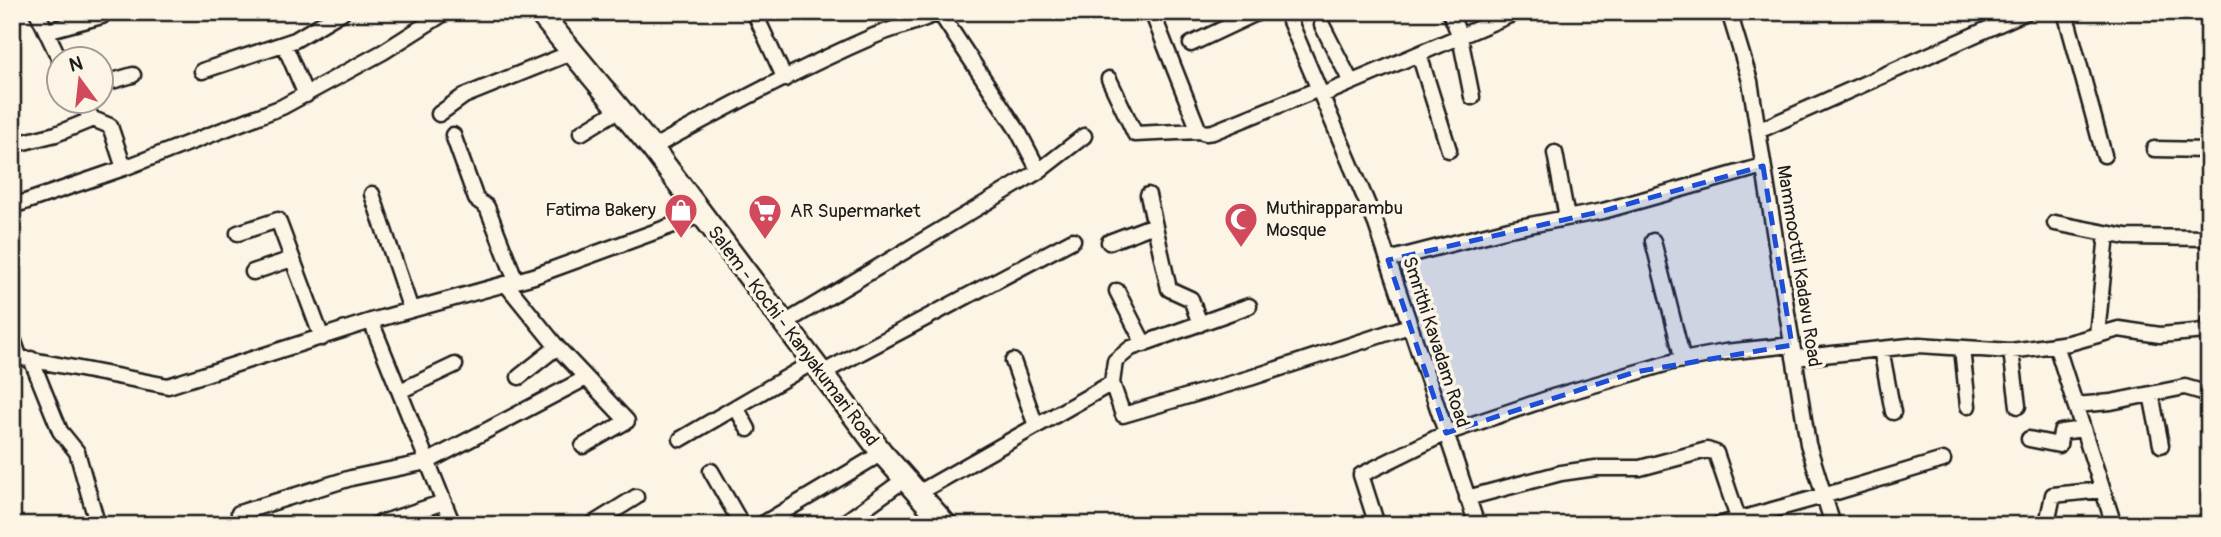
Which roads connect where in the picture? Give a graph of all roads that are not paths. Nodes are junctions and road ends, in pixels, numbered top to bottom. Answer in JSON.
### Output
{"nodes":[{"id":1,"x":37,"y":12,"type":"edge"},
{"id":2,"x":342,"y":12,"type":"edge"},
{"id":3,"x":446,"y":12,"type":"edge"},
{"id":4,"x":754,"y":12,"type":"edge"},
{"id":5,"x":940,"y":12,"type":"edge"},
{"id":6,"x":1152,"y":12,"type":"edge"},
{"id":7,"x":1259,"y":12,"type":"edge"},
{"id":8,"x":1286,"y":12,"type":"edge"},
{"id":9,"x":1450,"y":12,"type":"edge"},
{"id":10,"x":1517,"y":12,"type":"edge"},
{"id":11,"x":1728,"y":12,"type":"edge"},
{"id":12,"x":2026,"y":12,"type":"edge"},
{"id":13,"x":2065,"y":12,"type":"edge"},
{"id":14,"x":547,"y":14,"type":"edge"},
{"id":15,"x":102,"y":16,"type":"dead end"},
{"id":16,"x":916,"y":17,"type":"edge"},
{"id":17,"x":319,"y":18,"type":"edge"},
{"id":18,"x":1322,"y":24,"type":"dead end"},
{"id":19,"x":46,"y":31,"type":"junction"},
{"id":20,"x":1460,"y":37,"type":"junction"},
{"id":21,"x":284,"y":44,"type":"junction"},
{"id":22,"x":1191,"y":44,"type":"dead end"},
{"id":23,"x":53,"y":46,"type":"edge"},
{"id":24,"x":572,"y":52,"type":"junction"},
{"id":25,"x":1419,"y":54,"type":"junction"},
{"id":26,"x":202,"y":71,"type":"dead end"},
{"id":27,"x":133,"y":75,"type":"dead end"},
{"id":28,"x":785,"y":79,"type":"junction"},
{"id":29,"x":1109,"y":79,"type":"dead end"},
{"id":30,"x":116,"y":80,"type":"edge"},
{"id":31,"x":1351,"y":82,"type":"junction"},
{"id":32,"x":1321,"y":92,"type":"junction"},
{"id":33,"x":306,"y":95,"type":"junction"},
{"id":34,"x":1472,"y":97,"type":"dead end"},
{"id":35,"x":620,"y":109,"type":"junction"},
{"id":36,"x":439,"y":114,"type":"dead end"},
{"id":37,"x":91,"y":116,"type":"edge"},
{"id":38,"x":93,"y":119,"type":"junction"},
{"id":39,"x":1199,"y":131,"type":"junction"},
{"id":40,"x":1758,"y":131,"type":"junction"},
{"id":41,"x":581,"y":133,"type":"dead end"},
{"id":42,"x":453,"y":135,"type":"dead end"},
{"id":43,"x":1084,"y":136,"type":"dead end"},
{"id":44,"x":12,"y":145,"type":"edge"},
{"id":45,"x":652,"y":148,"type":"junction"},
{"id":46,"x":2154,"y":149,"type":"dead end"},
{"id":47,"x":1449,"y":150,"type":"dead end"},
{"id":48,"x":2209,"y":150,"type":"edge"},
{"id":49,"x":1555,"y":153,"type":"dead end"},
{"id":50,"x":2104,"y":155,"type":"dead end"},
{"id":51,"x":1763,"y":166,"type":"junction"},
{"id":52,"x":124,"y":168,"type":"junction"},
{"id":53,"x":1039,"y":171,"type":"junction"},
{"id":54,"x":372,"y":194,"type":"dead end"},
{"id":55,"x":1148,"y":195,"type":"dead end"},
{"id":56,"x":22,"y":203,"type":"dead end"},
{"id":57,"x":701,"y":215,"type":"junction"},
{"id":58,"x":1567,"y":218,"type":"junction"},
{"id":59,"x":2055,"y":223,"type":"dead end"},
{"id":60,"x":1154,"y":225,"type":"junction"},
{"id":61,"x":238,"y":233,"type":"dead end"},
{"id":62,"x":2107,"y":234,"type":"junction"},
{"id":63,"x":2209,"y":238,"type":"edge"},
{"id":64,"x":1073,"y":240,"type":"dead end"},
{"id":65,"x":1653,"y":241,"type":"dead end"},
{"id":66,"x":1109,"y":242,"type":"dead end"},
{"id":67,"x":292,"y":259,"type":"junction"},
{"id":68,"x":1388,"y":260,"type":"junction"},
{"id":69,"x":253,"y":272,"type":"dead end"},
{"id":70,"x":511,"y":282,"type":"junction"},
{"id":71,"x":1117,"y":291,"type":"dead end"},
{"id":72,"x":1249,"y":306,"type":"dead end"},
{"id":73,"x":411,"y":310,"type":"junction"},
{"id":74,"x":371,"y":321,"type":"junction"},
{"id":75,"x":2209,"y":322,"type":"edge"},
{"id":76,"x":783,"y":324,"type":"junction"},
{"id":77,"x":1200,"y":324,"type":"junction"},
{"id":78,"x":1409,"y":326,"type":"junction"},
{"id":79,"x":2097,"y":335,"type":"junction"},
{"id":80,"x":12,"y":336,"type":"edge"},
{"id":81,"x":321,"y":338,"type":"junction"},
{"id":82,"x":1144,"y":344,"type":"junction"},
{"id":83,"x":2056,"y":345,"type":"junction"},
{"id":84,"x":557,"y":347,"type":"junction"},
{"id":85,"x":1962,"y":348,"type":"junction"},
{"id":86,"x":1881,"y":349,"type":"junction"},
{"id":87,"x":1793,"y":351,"type":"junction"},
{"id":88,"x":2011,"y":352,"type":"junction"},
{"id":89,"x":21,"y":357,"type":"edge"},
{"id":90,"x":1683,"y":360,"type":"junction"},
{"id":91,"x":1013,"y":361,"type":"dead end"},
{"id":92,"x":455,"y":365,"type":"dead end"},
{"id":93,"x":817,"y":368,"type":"junction"},
{"id":94,"x":519,"y":377,"type":"dead end"},
{"id":95,"x":586,"y":378,"type":"junction"},
{"id":96,"x":1112,"y":383,"type":"junction"},
{"id":97,"x":400,"y":391,"type":"junction"},
{"id":98,"x":2151,"y":394,"type":"junction"},
{"id":99,"x":2209,"y":394,"type":"edge"},
{"id":100,"x":2075,"y":405,"type":"junction"},
{"id":101,"x":1968,"y":406,"type":"dead end"},
{"id":102,"x":2018,"y":406,"type":"dead end"},
{"id":103,"x":736,"y":407,"type":"junction"},
{"id":104,"x":1893,"y":412,"type":"dead end"},
{"id":105,"x":1036,"y":426,"type":"junction"},
{"id":106,"x":748,"y":429,"type":"dead end"},
{"id":107,"x":2082,"y":429,"type":"junction"},
{"id":108,"x":1446,"y":433,"type":"junction"},
{"id":109,"x":681,"y":439,"type":"dead end"},
{"id":110,"x":2029,"y":439,"type":"dead end"},
{"id":111,"x":2161,"y":445,"type":"dead end"},
{"id":112,"x":583,"y":446,"type":"dead end"},
{"id":113,"x":881,"y":453,"type":"junction"},
{"id":114,"x":1943,"y":460,"type":"dead end"},
{"id":115,"x":427,"y":462,"type":"junction"},
{"id":116,"x":711,"y":471,"type":"dead end"},
{"id":117,"x":911,"y":486,"type":"junction"},
{"id":118,"x":2102,"y":490,"type":"junction"},
{"id":119,"x":1823,"y":496,"type":"junction"},
{"id":120,"x":636,"y":497,"type":"dead end"},
{"id":121,"x":1467,"y":498,"type":"junction"},
{"id":122,"x":444,"y":502,"type":"junction"},
{"id":123,"x":239,"y":513,"type":"dead end"},
{"id":124,"x":2049,"y":514,"type":"dead end"},
{"id":125,"x":1738,"y":518,"type":"junction"},
{"id":126,"x":97,"y":523,"type":"dead end"},
{"id":127,"x":844,"y":523,"type":"edge"},
{"id":128,"x":375,"y":525,"type":"edge"},
{"id":129,"x":453,"y":525,"type":"edge"},
{"id":130,"x":591,"y":525,"type":"edge"},
{"id":131,"x":742,"y":525,"type":"edge"},
{"id":132,"x":761,"y":525,"type":"edge"},
{"id":133,"x":946,"y":525,"type":"edge"},
{"id":134,"x":1377,"y":525,"type":"edge"},
{"id":135,"x":1477,"y":525,"type":"edge"},
{"id":136,"x":1718,"y":525,"type":"edge"},
{"id":137,"x":1833,"y":525,"type":"edge"},
{"id":138,"x":2113,"y":525,"type":"edge"}],
"edges":[{"from":1,"to":19,"type":"street"},
{"from":2,"to":17,"type":"street"},
{"from":3,"to":33,"type":"street"},
{"from":4,"to":28,"type":"street"},
{"from":5,"to":16,"type":"street"},
{"from":5,"to":53,"type":"street"},
{"from":6,"to":39,"type":"street"},
{"from":7,"to":22,"type":"street"},
{"from":8,"to":32,"type":"street","name":"Smrithi Kavadam Road"},
{"from":9,"to":20,"type":"street"},
{"from":10,"to":20,"type":"street"},
{"from":11,"to":40,"type":"street","name":"Mammoottil Kadavu Road"},
{"from":12,"to":40,"type":"street"},
{"from":13,"to":50,"type":"street"},
{"from":14,"to":24,"type":"main road","name":"Salem - Kochi - Kanyakumari Road"},
{"from":15,"to":19,"type":"street"},
{"from":16,"to":28,"type":"street"},
{"from":17,"to":21,"type":"street"},
{"from":18,"to":31,"type":"street"},
{"from":19,"to":23,"type":"street"},
{"from":20,"to":25,"type":"street"},
{"from":20,"to":34,"type":"street"},
{"from":21,"to":26,"type":"street"},
{"from":21,"to":33,"type":"street"},
{"from":24,"to":35,"type":"main road","name":"Salem - Kochi - Kanyakumari Road"},
{"from":24,"to":36,"type":"street"},
{"from":25,"to":31,"type":"street"},
{"from":25,"to":47,"type":"street"},
{"from":27,"to":30,"type":"street"},
{"from":28,"to":45,"type":"street"},
{"from":29,"to":39,"type":"street"},
{"from":31,"to":32,"type":"street"},
{"from":32,"to":39,"type":"street"},
{"from":32,"to":68,"type":"street","name":"Smrithi Kavadam Road"},
{"from":33,"to":52,"type":"street"},
{"from":35,"to":41,"type":"street"},
{"from":35,"to":45,"type":"main road","name":"Salem - Kochi - Kanyakumari Road"},
{"from":37,"to":38,"type":"street"},
{"from":38,"to":44,"type":"street"},
{"from":38,"to":52,"type":"street"},
{"from":40,"to":51,"type":"street","name":"Mammoottil Kadavu Road"},
{"from":42,"to":70,"type":"street"},
{"from":43,"to":53,"type":"street"},
{"from":45,"to":57,"type":"main road","name":"Salem - Kochi - Kanyakumari Road"},
{"from":46,"to":48,"type":"street"},
{"from":49,"to":58,"type":"street"},
{"from":51,"to":58,"type":"street"},
{"from":51,"to":87,"type":"street","name":"Mammoottil Kadavu Road"},
{"from":52,"to":56,"type":"street"},
{"from":53,"to":76,"type":"street"},
{"from":54,"to":73,"type":"street"},
{"from":55,"to":60,"type":"street"},
{"from":57,"to":70,"type":"street"},
{"from":57,"to":76,"type":"main road","name":"Salem - Kochi - Kanyakumari Road"},
{"from":58,"to":68,"type":"street"},
{"from":59,"to":62,"type":"street"},
{"from":60,"to":66,"type":"street"},
{"from":60,"to":77,"type":"street"},
{"from":61,"to":67,"type":"street"},
{"from":62,"to":63,"type":"street"},
{"from":62,"to":79,"type":"street"},
{"from":64,"to":93,"type":"street"},
{"from":65,"to":90,"type":"street"},
{"from":67,"to":69,"type":"street"},
{"from":67,"to":81,"type":"street"},
{"from":68,"to":78,"type":"street","name":"Smrithi Kavadam Road"},
{"from":70,"to":73,"type":"street"},
{"from":70,"to":84,"type":"street"},
{"from":71,"to":82,"type":"street"},
{"from":72,"to":77,"type":"street"},
{"from":73,"to":74,"type":"street"},
{"from":74,"to":81,"type":"street"},
{"from":74,"to":97,"type":"street"},
{"from":75,"to":79,"type":"street"},
{"from":76,"to":93,"type":"main road","name":"Salem - Kochi - Kanyakumari Road"},
{"from":77,"to":82,"type":"street"},
{"from":78,"to":96,"type":"street"},
{"from":78,"to":108,"type":"street","name":"Smrithi Kavadam Road"},
{"from":79,"to":83,"type":"street"},
{"from":80,"to":89,"type":"street"},
{"from":81,"to":89,"type":"street"},
{"from":82,"to":96,"type":"street"},
{"from":83,"to":88,"type":"street"},
{"from":83,"to":100,"type":"street"},
{"from":84,"to":94,"type":"street"},
{"from":84,"to":95,"type":"street"},
{"from":85,"to":86,"type":"street"},
{"from":85,"to":88,"type":"street"},
{"from":85,"to":101,"type":"street"},
{"from":86,"to":87,"type":"street"},
{"from":86,"to":104,"type":"street"},
{"from":87,"to":90,"type":"street"},
{"from":87,"to":119,"type":"street","name":"Mammoottil Kadavu Road"},
{"from":88,"to":102,"type":"street"},
{"from":89,"to":126,"type":"street"},
{"from":90,"to":108,"type":"street"},
{"from":91,"to":105,"type":"street"},
{"from":92,"to":97,"type":"street"},
{"from":93,"to":103,"type":"street"},
{"from":93,"to":113,"type":"main road","name":"Salem - Kochi - Kanyakumari Road"},
{"from":95,"to":112,"type":"street"},
{"from":95,"to":115,"type":"street"},
{"from":96,"to":105,"type":"street"},
{"from":97,"to":115,"type":"street"},
{"from":98,"to":99,"type":"street"},
{"from":98,"to":100,"type":"street"},
{"from":98,"to":111,"type":"street"},
{"from":100,"to":107,"type":"street"},
{"from":103,"to":106,"type":"street"},
{"from":103,"to":109,"type":"street"},
{"from":105,"to":117,"type":"street"},
{"from":107,"to":110,"type":"street"},
{"from":107,"to":118,"type":"street"},
{"from":108,"to":121,"type":"street","name":"Smrithi Kavadam Road"},
{"from":108,"to":134,"type":"street"},
{"from":113,"to":117,"type":"main road","name":"Salem - Kochi - Kanyakumari Road"},
{"from":113,"to":132,"type":"street"},
{"from":114,"to":119,"type":"street"},
{"from":115,"to":122,"type":"street"},
{"from":115,"to":123,"type":"street"},
{"from":116,"to":131,"type":"street"},
{"from":117,"to":127,"type":"street"},
{"from":117,"to":133,"type":"main road","name":"Salem - Kochi - Kanyakumari Road"},
{"from":118,"to":124,"type":"street"},
{"from":118,"to":138,"type":"street"},
{"from":119,"to":125,"type":"street"},
{"from":119,"to":137,"type":"street","name":"Mammoottil Kadavu Road"},
{"from":120,"to":130,"type":"street"},
{"from":121,"to":125,"type":"street"},
{"from":121,"to":135,"type":"street","name":"Smrithi Kavadam Road"},
{"from":122,"to":128,"type":"street"},
{"from":122,"to":129,"type":"street"},
{"from":125,"to":136,"type":"street"}]}
